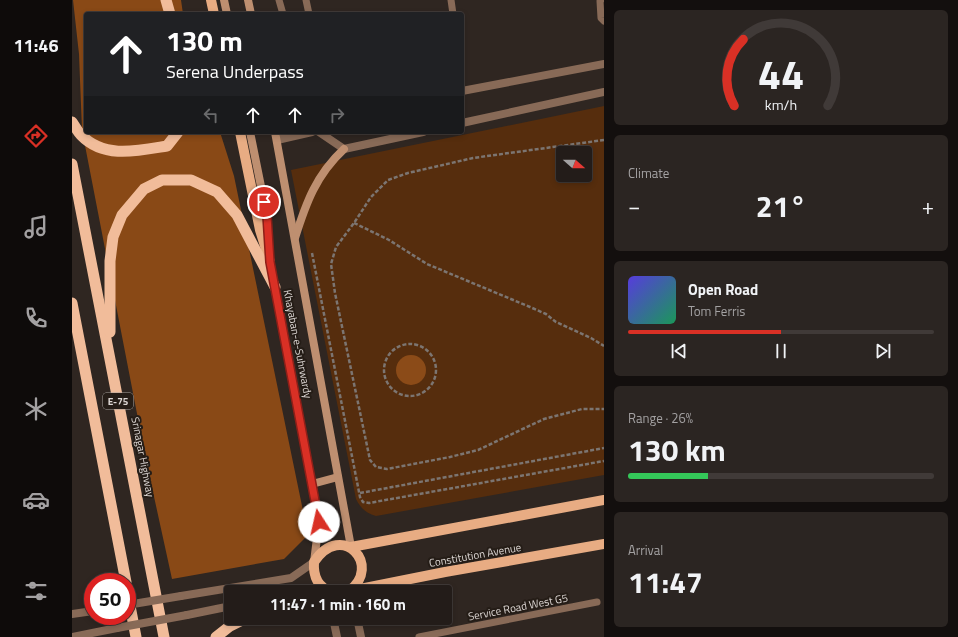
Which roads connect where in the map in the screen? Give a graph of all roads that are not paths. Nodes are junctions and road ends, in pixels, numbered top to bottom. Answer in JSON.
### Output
{"nodes":[{"id":1,"x":166,"y":0,"type":"edge"},
{"id":2,"x":210,"y":0,"type":"edge"},
{"id":3,"x":224,"y":0,"type":"edge"},
{"id":4,"x":248,"y":0,"type":"edge"},
{"id":5,"x":279,"y":0,"type":"edge"},
{"id":6,"x":306,"y":0,"type":"edge"},
{"id":7,"x":451,"y":0,"type":"edge"},
{"id":8,"x":601,"y":0,"type":"edge"},
{"id":9,"x":169,"y":12,"type":"edge"},
{"id":10,"x":213,"y":12,"type":"edge"},
{"id":11,"x":227,"y":12,"type":"edge"},
{"id":12,"x":251,"y":12,"type":"edge"},
{"id":13,"x":282,"y":12,"type":"edge"},
{"id":14,"x":309,"y":12,"type":"edge"},
{"id":15,"x":453,"y":12,"type":"edge"},
{"id":16,"x":604,"y":21,"type":"edge"},
{"id":17,"x":604,"y":64,"type":"edge"},
{"id":18,"x":464,"y":92,"type":"edge"},
{"id":19,"x":604,"y":92,"type":"edge"},
{"id":20,"x":72,"y":122,"type":"edge"},
{"id":21,"x":464,"y":123,"type":"edge"},
{"id":22,"x":176,"y":134,"type":"edge"},
{"id":23,"x":240,"y":134,"type":"edge"},
{"id":24,"x":250,"y":134,"type":"edge"},
{"id":25,"x":294,"y":134,"type":"edge"},
{"id":26,"x":322,"y":134,"type":"edge"},
{"id":27,"x":414,"y":134,"type":"edge"},
{"id":28,"x":276,"y":136,"type":"edge"},
{"id":29,"x":344,"y":149,"type":"junction"},
{"id":30,"x":72,"y":164,"type":"edge"},
{"id":31,"x":294,"y":241,"type":"junction"},
{"id":32,"x":270,"y":262,"type":"junction"},
{"id":33,"x":275,"y":287,"type":"junction"},
{"id":34,"x":72,"y":304,"type":"edge"},
{"id":35,"x":110,"y":358,"type":"junction"},
{"id":36,"x":338,"y":477,"type":"junction"},
{"id":37,"x":312,"y":484,"type":"junction"},
{"id":38,"x":604,"y":500,"type":"edge"},
{"id":39,"x":604,"y":544,"type":"edge"},
{"id":40,"x":351,"y":547,"type":"junction"},
{"id":41,"x":314,"y":562,"type":"junction"},
{"id":42,"x":124,"y":573,"type":"edge"},
{"id":43,"x":321,"y":585,"type":"edge"},
{"id":44,"x":357,"y":585,"type":"edge"},
{"id":45,"x":383,"y":585,"type":"edge"},
{"id":46,"x":597,"y":602,"type":"dead end"},
{"id":47,"x":136,"y":604,"type":"edge"},
{"id":48,"x":224,"y":607,"type":"edge"},
{"id":49,"x":84,"y":612,"type":"edge"},
{"id":50,"x":72,"y":614,"type":"edge"},
{"id":51,"x":134,"y":625,"type":"edge"},
{"id":52,"x":232,"y":625,"type":"edge"},
{"id":53,"x":334,"y":625,"type":"edge"},
{"id":54,"x":358,"y":625,"type":"edge"},
{"id":55,"x":72,"y":637,"type":"edge"},
{"id":56,"x":136,"y":637,"type":"edge"},
{"id":57,"x":164,"y":637,"type":"edge"},
{"id":58,"x":216,"y":637,"type":"edge"},
{"id":59,"x":337,"y":637,"type":"edge"},
{"id":60,"x":361,"y":637,"type":"edge"},
{"id":61,"x":418,"y":637,"type":"edge"}],
"edges":[{"from":1,"to":9,"type":"highway"},
{"from":2,"to":10,"type":"main road"},
{"from":3,"to":11,"type":"main road"},
{"from":4,"to":12,"type":"main road"},
{"from":5,"to":13,"type":"lane"},
{"from":6,"to":14,"type":"lane"},
{"from":7,"to":15,"type":"lane"},
{"from":8,"to":16,"type":"lane"},
{"from":17,"to":18,"type":"street"},
{"from":19,"to":21,"type":"street"},
{"from":20,"to":22,"type":"highway"},
{"from":23,"to":32,"type":"main road","name":"Khayaban-e-Suhrwardy"},
{"from":24,"to":32,"type":"main road"},
{"from":25,"to":28,"type":"street"},
{"from":26,"to":29,"type":"street"},
{"from":27,"to":29,"type":"street"},
{"from":28,"to":31,"type":"main road","name":"Khayaban-e-Suhrwardy"},
{"from":29,"to":31,"type":"main road"},
{"from":30,"to":35,"type":"highway","name":"Srinagar Highway","number":"E-75"},
{"from":31,"to":36,"type":"main road","name":"Khayaban-e-Suhrwardy"},
{"from":32,"to":33,"type":"main road","name":"Khayaban-e-Suhrwardy"},
{"from":33,"to":35,"type":"highway"},
{"from":33,"to":37,"type":"main road","name":"Khayaban-e-Suhrwardy"},
{"from":34,"to":42,"type":"highway","number":"E-75"},
{"from":35,"to":57,"type":"highway","name":"Srinagar Highway","number":"E-75"},
{"from":36,"to":37,"type":"main road"},
{"from":36,"to":40,"type":"main road","name":"Khayaban-e-Suhrwardy"},
{"from":37,"to":41,"type":"main road","name":"Khayaban-e-Suhrwardy"},
{"from":38,"to":40,"type":"main road"},
{"from":39,"to":45,"type":"main road","name":"Constitution Avenue"},
{"from":40,"to":41,"type":"main road"},
{"from":40,"to":44,"type":"main road"},
{"from":41,"to":43,"type":"main road"},
{"from":41,"to":47,"type":"street","bridge":true},
{"from":46,"to":61,"type":"lane","name":"Service Road West G5"},
{"from":48,"to":55,"type":"street","bridge":true},
{"from":49,"to":50,"type":"street"},
{"from":51,"to":56,"type":"highway"},
{"from":52,"to":58,"type":"highway"},
{"from":53,"to":59,"type":"street"},
{"from":54,"to":60,"type":"street"}]}
